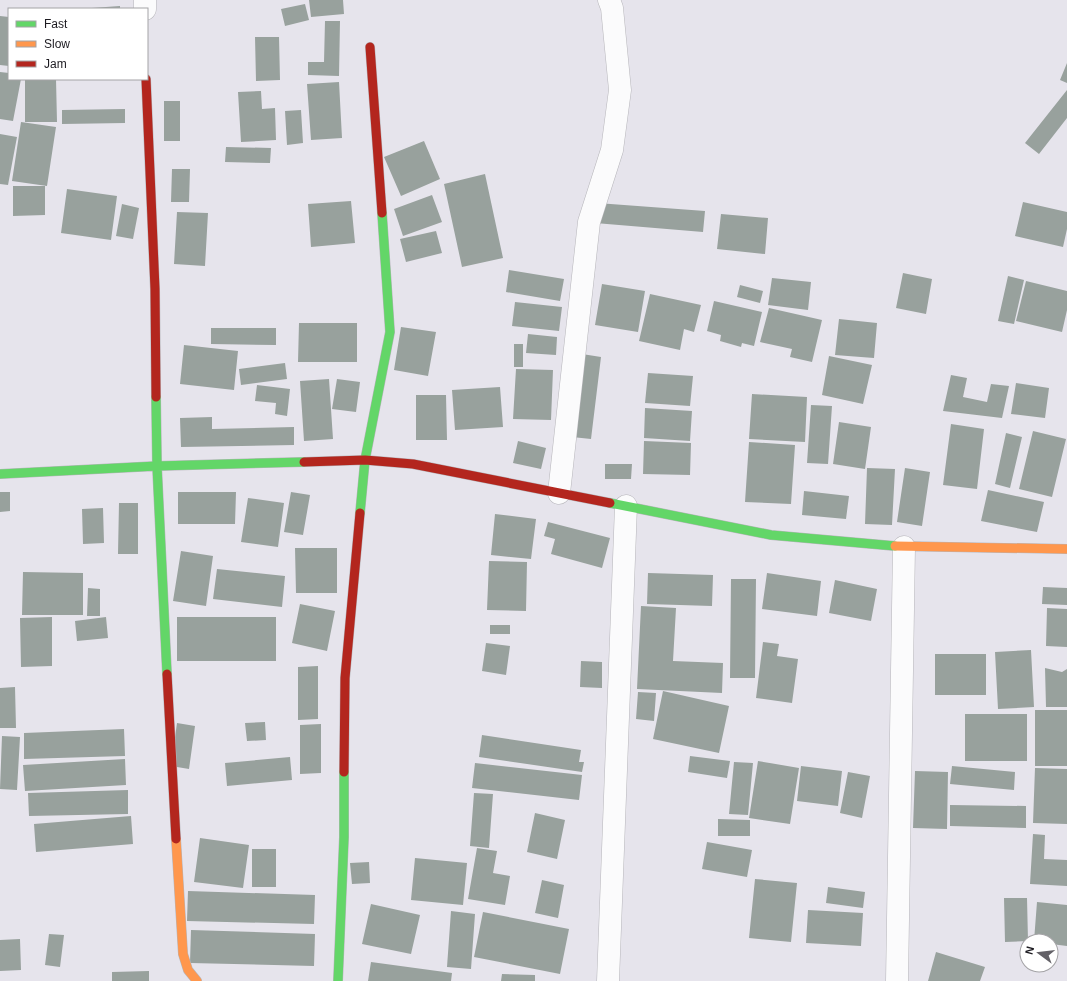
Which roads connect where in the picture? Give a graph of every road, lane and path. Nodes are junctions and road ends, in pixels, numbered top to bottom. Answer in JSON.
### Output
{"nodes":[{"id":1,"x":609,"y":0,"type":"edge"},
{"id":2,"x":370,"y":47,"type":"dead end"},
{"id":3,"x":146,"y":80,"type":"edge"},
{"id":4,"x":365,"y":460,"type":"junction"},
{"id":5,"x":157,"y":466,"type":"junction"},
{"id":6,"x":0,"y":474,"type":"edge"},
{"id":7,"x":559,"y":493,"type":"junction"},
{"id":8,"x":626,"y":506,"type":"junction"},
{"id":9,"x":904,"y":547,"type":"junction"},
{"id":10,"x":1067,"y":549,"type":"edge"},
{"id":11,"x":197,"y":981,"type":"edge"},
{"id":12,"x":338,"y":981,"type":"edge"},
{"id":13,"x":608,"y":981,"type":"edge"},
{"id":14,"x":897,"y":981,"type":"edge"}],
"edges":[{"from":1,"to":7,"type":"street"},
{"from":2,"to":4,"type":"street"},
{"from":3,"to":5,"type":"street"},
{"from":4,"to":5,"type":"street"},
{"from":4,"to":7,"type":"street"},
{"from":4,"to":12,"type":"street"},
{"from":5,"to":6,"type":"street"},
{"from":5,"to":11,"type":"street"},
{"from":7,"to":8,"type":"street"},
{"from":8,"to":9,"type":"street"},
{"from":8,"to":13,"type":"street"},
{"from":9,"to":10,"type":"street"},
{"from":9,"to":14,"type":"street"}]}
